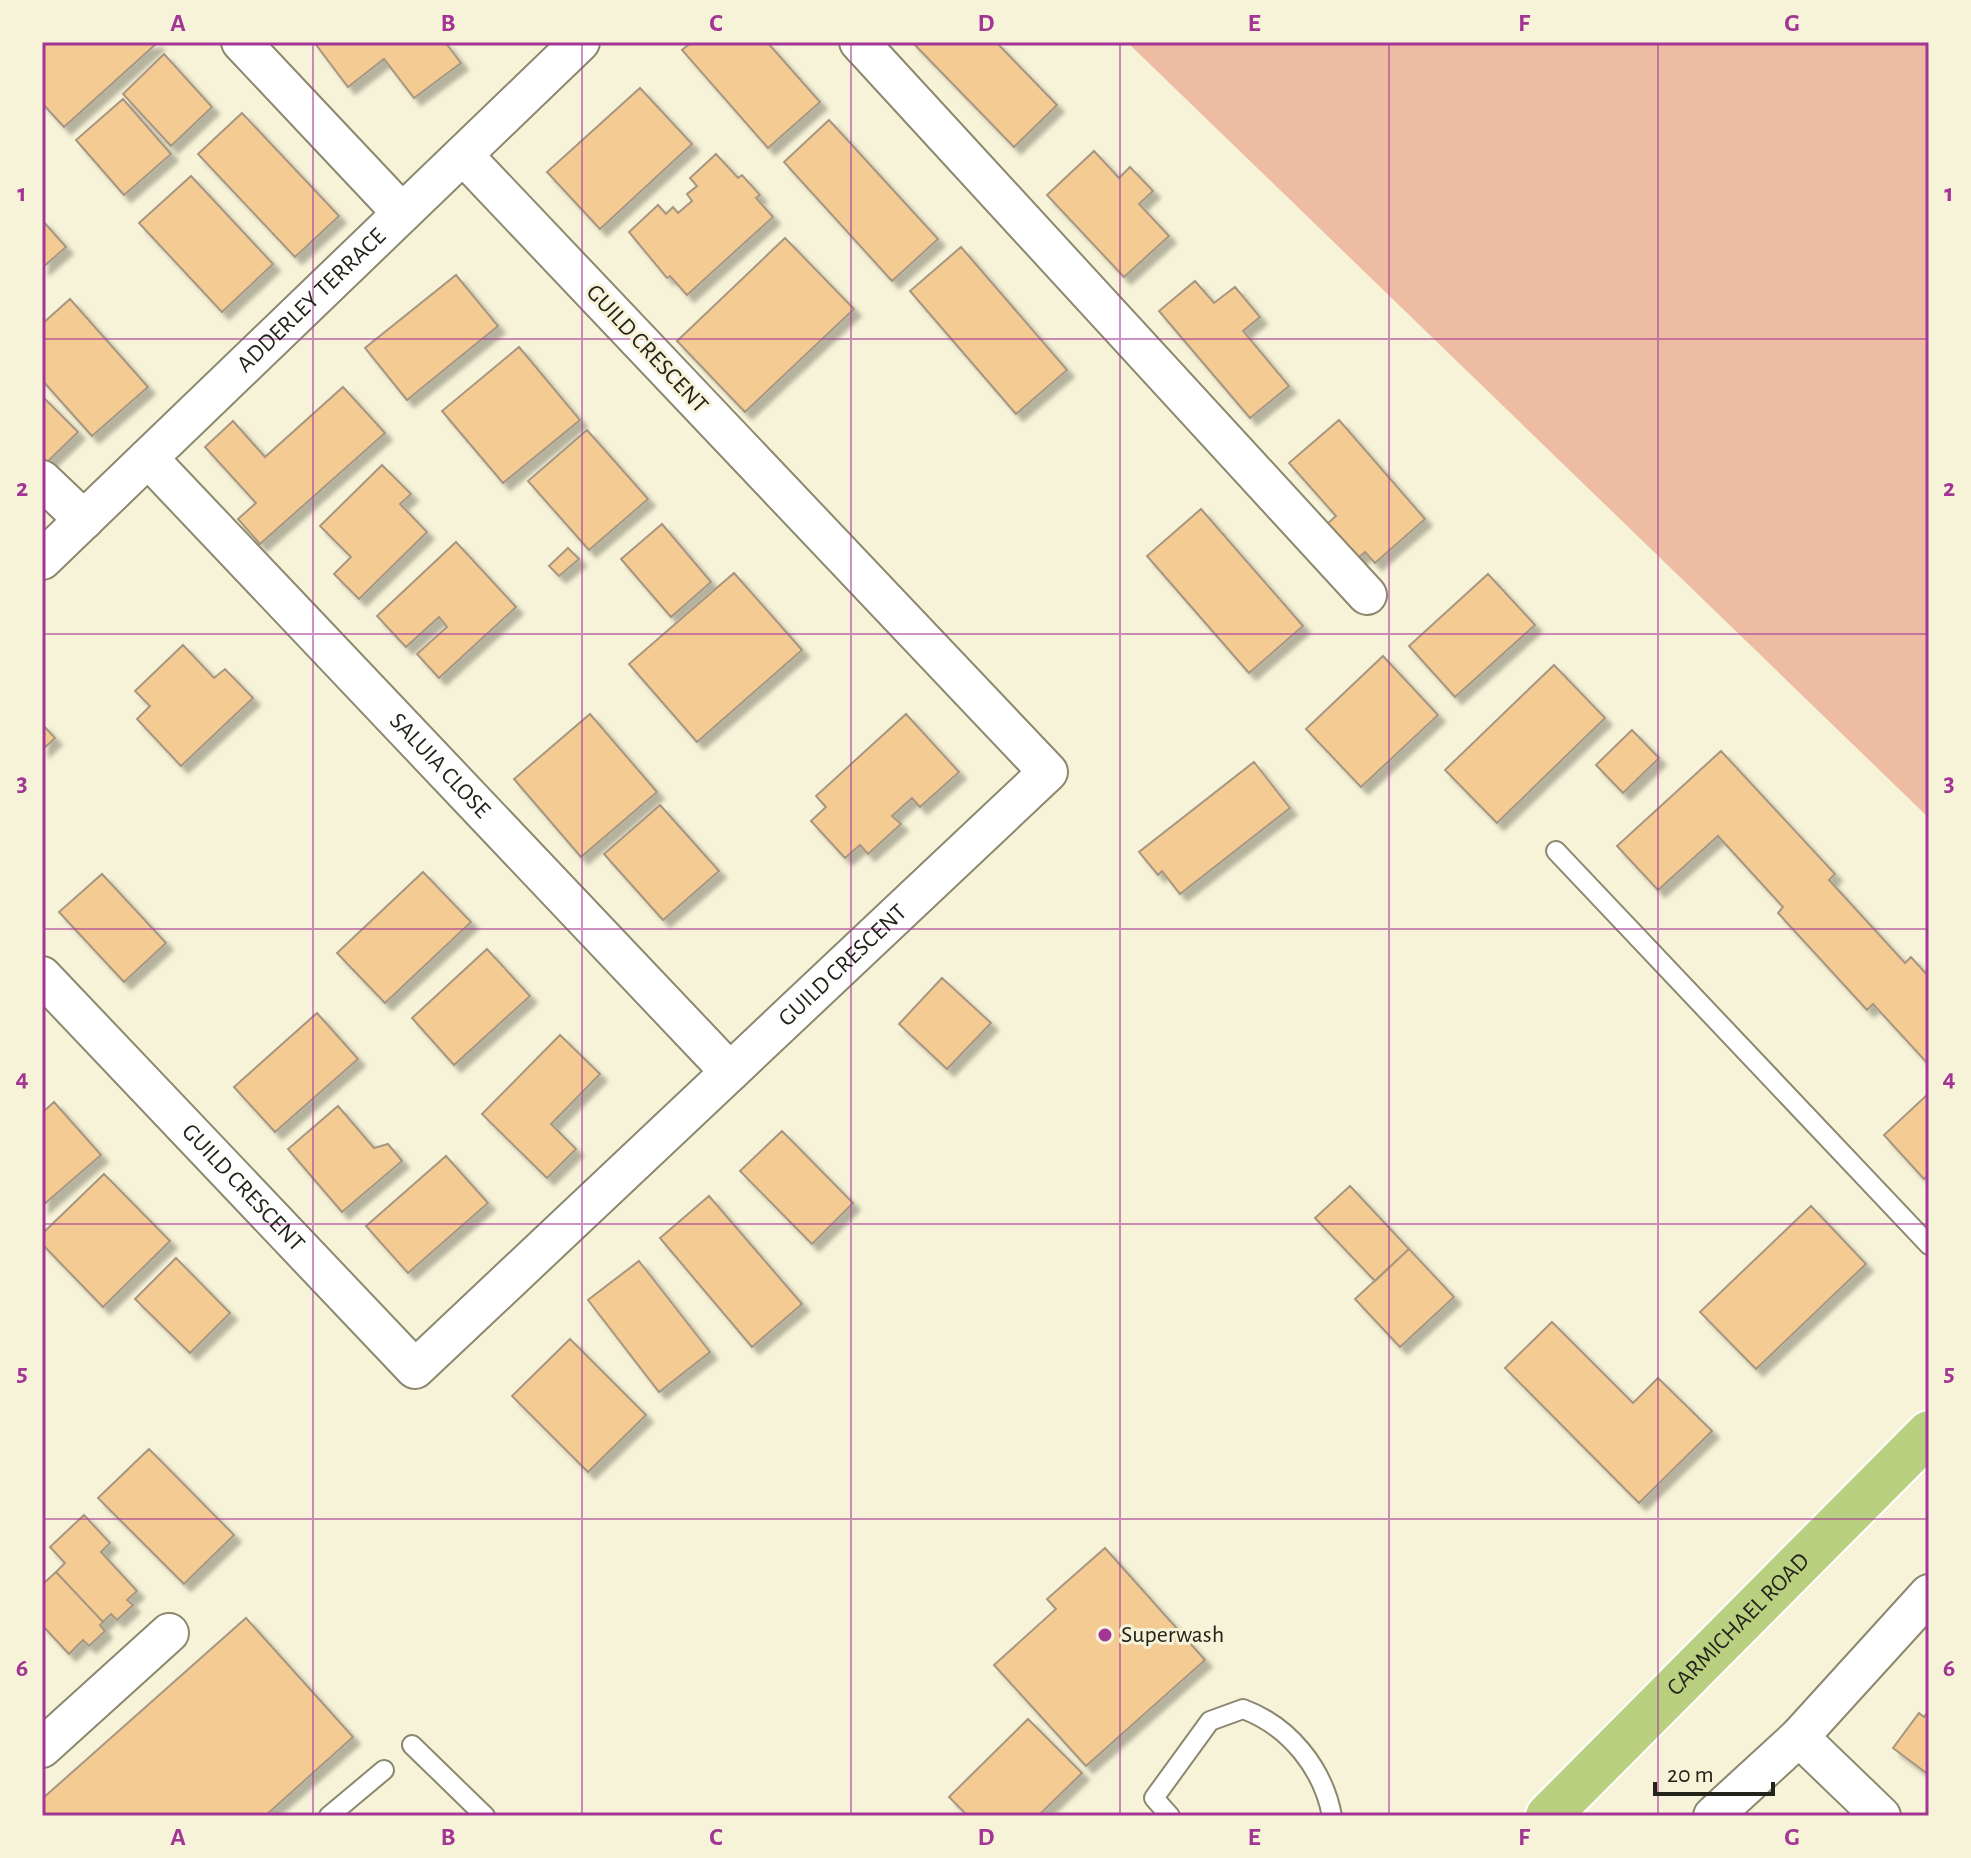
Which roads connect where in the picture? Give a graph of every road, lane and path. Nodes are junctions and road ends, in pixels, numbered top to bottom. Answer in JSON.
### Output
{"nodes":[{"id":1,"x":241,"y":42,"type":"edge"},
{"id":2,"x":580,"y":42,"type":"edge"},
{"id":3,"x":859,"y":42,"type":"edge"},
{"id":4,"x":463,"y":155,"type":"junction"},
{"id":5,"x":402,"y":213,"type":"junction"},
{"id":6,"x":148,"y":458,"type":"junction"},
{"id":7,"x":42,"y":480,"type":"edge"},
{"id":8,"x":84,"y":520,"type":"junction"},
{"id":9,"x":42,"y":560,"type":"edge"},
{"id":10,"x":1367,"y":595,"type":"dead end"},
{"id":11,"x":1556,"y":851,"type":"dead end"},
{"id":12,"x":42,"y":976,"type":"edge"},
{"id":13,"x":730,"y":1072,"type":"junction"},
{"id":14,"x":1929,"y":1245,"type":"edge"},
{"id":15,"x":1929,"y":1433,"type":"edge"},
{"id":16,"x":1929,"y":1594,"type":"edge"},
{"id":17,"x":169,"y":1633,"type":"dead end"},
{"id":18,"x":1799,"y":1737,"type":"junction"},
{"id":19,"x":412,"y":1745,"type":"dead end"},
{"id":20,"x":42,"y":1748,"type":"edge"},
{"id":21,"x":384,"y":1770,"type":"dead end"},
{"id":22,"x":329,"y":1816,"type":"edge"},
{"id":23,"x":485,"y":1816,"type":"edge"},
{"id":24,"x":1170,"y":1816,"type":"edge"},
{"id":25,"x":1332,"y":1816,"type":"edge"},
{"id":26,"x":1548,"y":1816,"type":"edge"},
{"id":27,"x":1713,"y":1816,"type":"edge"},
{"id":28,"x":1881,"y":1816,"type":"edge"}],
"edges":[{"from":1,"to":5,"type":"street"},
{"from":2,"to":4,"type":"street","name":"ADDERLEY TERRACE"},
{"from":3,"to":10,"type":"street"},
{"from":4,"to":5,"type":"street","name":"ADDERLEY TERRACE"},
{"from":4,"to":13,"type":"street","name":"GUILD CRESCENT"},
{"from":5,"to":6,"type":"street","name":"ADDERLEY TERRACE"},
{"from":6,"to":8,"type":"street","name":"ADDERLEY TERRACE"},
{"from":6,"to":13,"type":"street","name":"SALUIA CLOSE"},
{"from":7,"to":8,"type":"street"},
{"from":8,"to":9,"type":"street","name":"ADDERLEY TERRACE"},
{"from":11,"to":14,"type":"lane"},
{"from":12,"to":13,"type":"street","name":"GUILD CRESCENT"},
{"from":15,"to":26,"type":"main road","name":"CARMICHAEL ROAD"},
{"from":16,"to":18,"type":"street"},
{"from":17,"to":20,"type":"street"},
{"from":18,"to":27,"type":"street"},
{"from":18,"to":28,"type":"street"},
{"from":19,"to":23,"type":"lane"},
{"from":21,"to":22,"type":"lane"},
{"from":24,"to":25,"type":"lane"}]}
